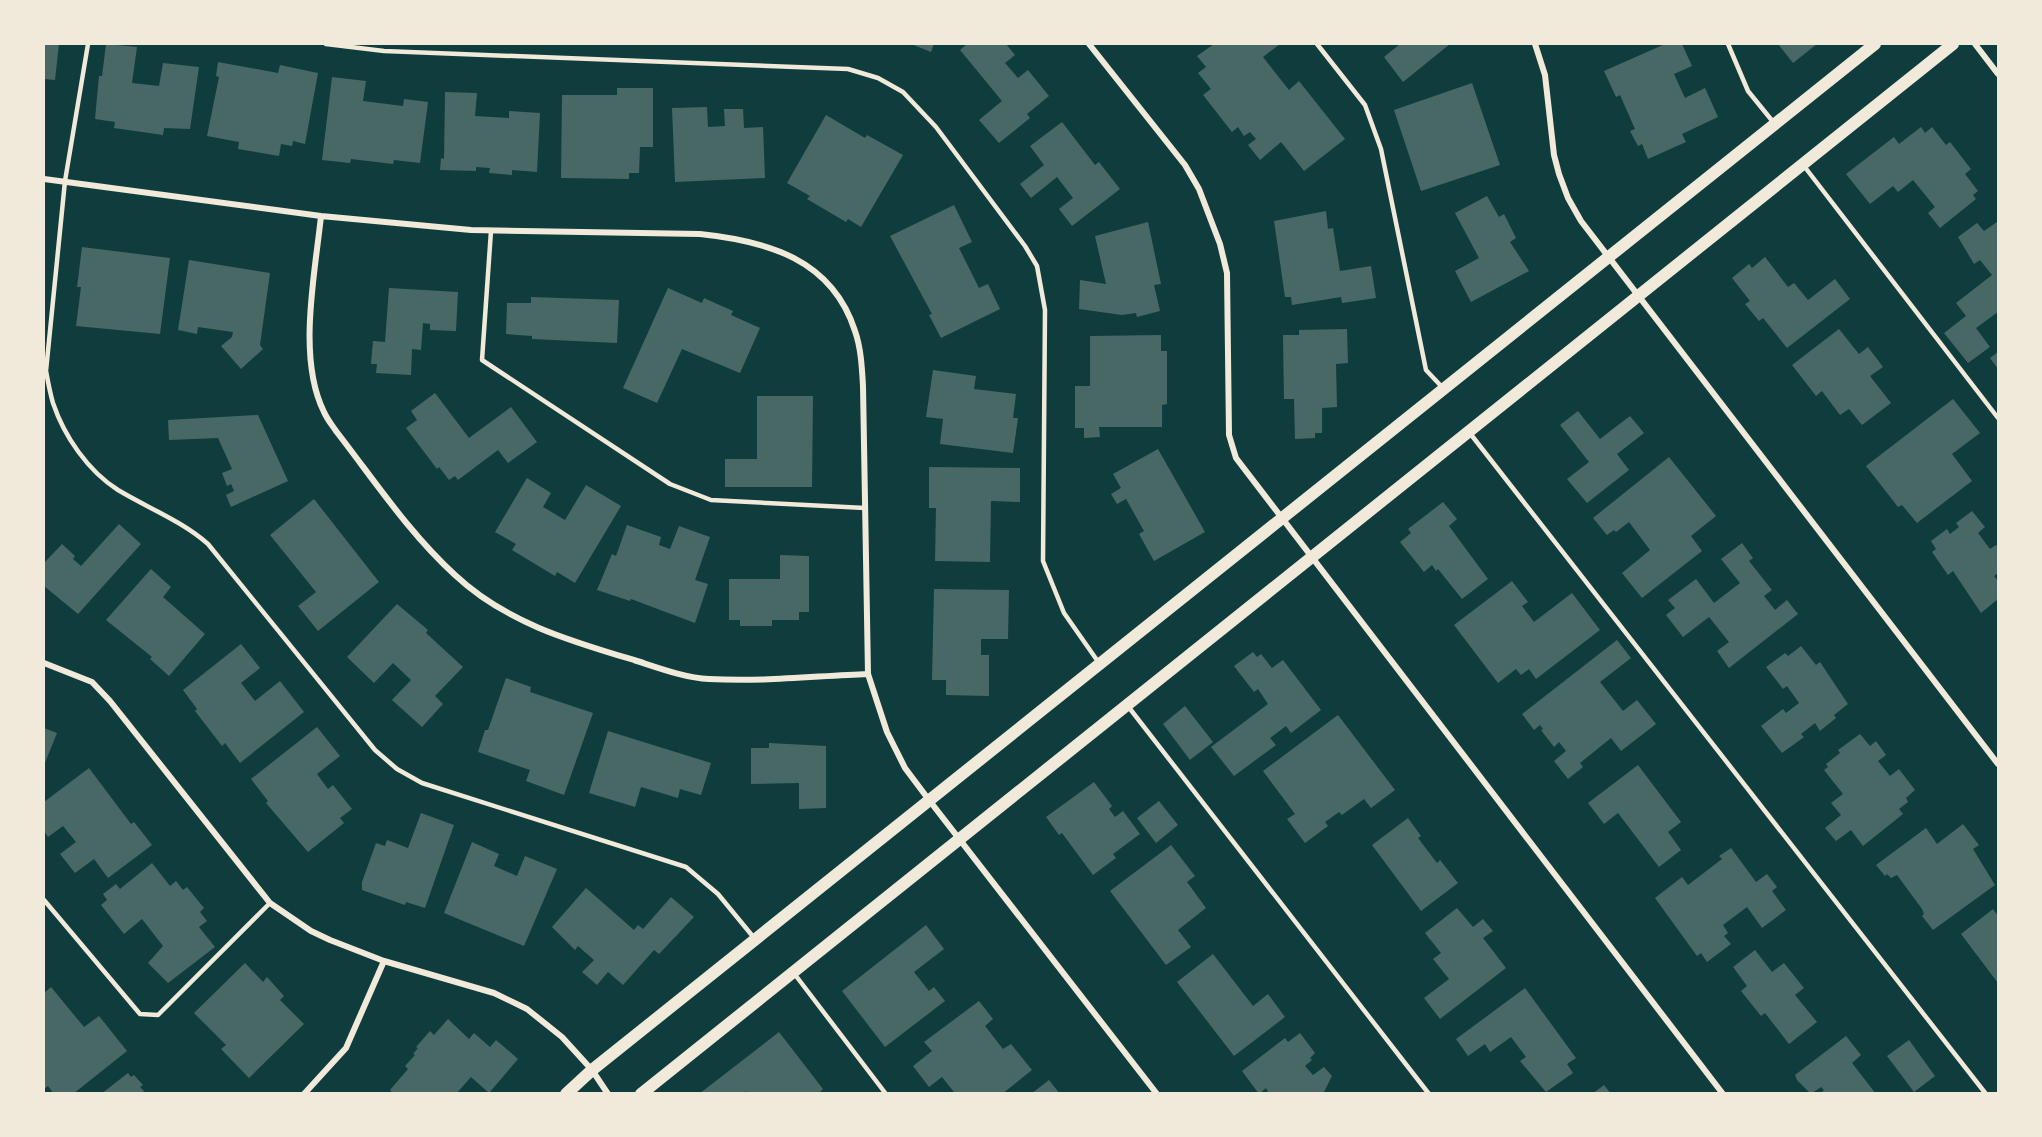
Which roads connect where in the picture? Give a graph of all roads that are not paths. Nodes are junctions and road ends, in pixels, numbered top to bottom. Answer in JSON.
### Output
{"nodes":[{"id":1,"x":88,"y":44,"type":"edge"},
{"id":2,"x":326,"y":44,"type":"edge"},
{"id":3,"x":1089,"y":44,"type":"edge"},
{"id":4,"x":1317,"y":44,"type":"edge"},
{"id":5,"x":1534,"y":44,"type":"edge"},
{"id":6,"x":1728,"y":44,"type":"edge"},
{"id":7,"x":1875,"y":44,"type":"edge"},
{"id":8,"x":1953,"y":44,"type":"edge"},
{"id":9,"x":1975,"y":44,"type":"edge"},
{"id":10,"x":1998,"y":74,"type":"edge"},
{"id":11,"x":1774,"y":123,"type":"junction"},
{"id":12,"x":1803,"y":164,"type":"junction"},
{"id":13,"x":44,"y":178,"type":"edge"},
{"id":14,"x":66,"y":181,"type":"junction"},
{"id":15,"x":321,"y":216,"type":"junction"},
{"id":16,"x":491,"y":231,"type":"junction"},
{"id":17,"x":1608,"y":256,"type":"junction"},
{"id":18,"x":1640,"y":296,"type":"junction"},
{"id":19,"x":1444,"y":389,"type":"junction"},
{"id":20,"x":1998,"y":418,"type":"edge"},
{"id":21,"x":1469,"y":432,"type":"junction"},
{"id":22,"x":865,"y":508,"type":"junction"},
{"id":23,"x":1281,"y":518,"type":"junction"},
{"id":24,"x":1312,"y":557,"type":"junction"},
{"id":25,"x":44,"y":663,"type":"edge"},
{"id":26,"x":1099,"y":664,"type":"junction"},
{"id":27,"x":868,"y":674,"type":"junction"},
{"id":28,"x":1127,"y":705,"type":"junction"},
{"id":29,"x":1998,"y":764,"type":"edge"},
{"id":30,"x":928,"y":800,"type":"junction"},
{"id":31,"x":958,"y":838,"type":"junction"},
{"id":32,"x":44,"y":900,"type":"edge"},
{"id":33,"x":270,"y":903,"type":"junction"},
{"id":34,"x":755,"y":939,"type":"junction"},
{"id":35,"x":384,"y":961,"type":"junction"},
{"id":36,"x":792,"y":971,"type":"junction"},
{"id":37,"x":592,"y":1070,"type":"junction"},
{"id":38,"x":304,"y":1094,"type":"edge"},
{"id":39,"x":566,"y":1094,"type":"edge"},
{"id":40,"x":608,"y":1094,"type":"edge"},
{"id":41,"x":640,"y":1094,"type":"edge"},
{"id":42,"x":886,"y":1094,"type":"edge"},
{"id":43,"x":1157,"y":1094,"type":"edge"},
{"id":44,"x":1429,"y":1094,"type":"edge"},
{"id":45,"x":1723,"y":1094,"type":"edge"},
{"id":46,"x":1986,"y":1094,"type":"edge"}],
"edges":[{"from":1,"to":14,"type":"lane"},
{"from":2,"to":26,"type":"lane"},
{"from":3,"to":23,"type":"street"},
{"from":4,"to":19,"type":"lane"},
{"from":5,"to":17,"type":"street"},
{"from":6,"to":11,"type":"lane"},
{"from":7,"to":11,"type":"main road"},
{"from":8,"to":12,"type":"main road"},
{"from":9,"to":10,"type":"street"},
{"from":11,"to":17,"type":"main road"},
{"from":12,"to":18,"type":"main road"},
{"from":12,"to":20,"type":"lane"},
{"from":13,"to":14,"type":"street"},
{"from":14,"to":15,"type":"street"},
{"from":14,"to":34,"type":"lane"},
{"from":15,"to":16,"type":"street"},
{"from":15,"to":27,"type":"street"},
{"from":16,"to":22,"type":"lane"},
{"from":16,"to":22,"type":"street"},
{"from":17,"to":18,"type":"street"},
{"from":17,"to":19,"type":"main road"},
{"from":18,"to":21,"type":"main road"},
{"from":18,"to":29,"type":"street"},
{"from":19,"to":23,"type":"main road"},
{"from":21,"to":24,"type":"main road"},
{"from":21,"to":46,"type":"lane"},
{"from":22,"to":27,"type":"street"},
{"from":23,"to":24,"type":"street"},
{"from":23,"to":26,"type":"main road"},
{"from":24,"to":28,"type":"main road"},
{"from":24,"to":45,"type":"street"},
{"from":25,"to":33,"type":"street"},
{"from":26,"to":30,"type":"main road"},
{"from":27,"to":30,"type":"street"},
{"from":28,"to":31,"type":"main road"},
{"from":28,"to":44,"type":"lane"},
{"from":30,"to":31,"type":"street"},
{"from":30,"to":34,"type":"main road"},
{"from":31,"to":36,"type":"main road"},
{"from":31,"to":43,"type":"street"},
{"from":32,"to":33,"type":"lane"},
{"from":33,"to":35,"type":"street"},
{"from":34,"to":37,"type":"main road"},
{"from":35,"to":37,"type":"street"},
{"from":35,"to":38,"type":"street"},
{"from":36,"to":41,"type":"main road"},
{"from":36,"to":42,"type":"lane"},
{"from":37,"to":39,"type":"main road"},
{"from":37,"to":40,"type":"street"}]}
